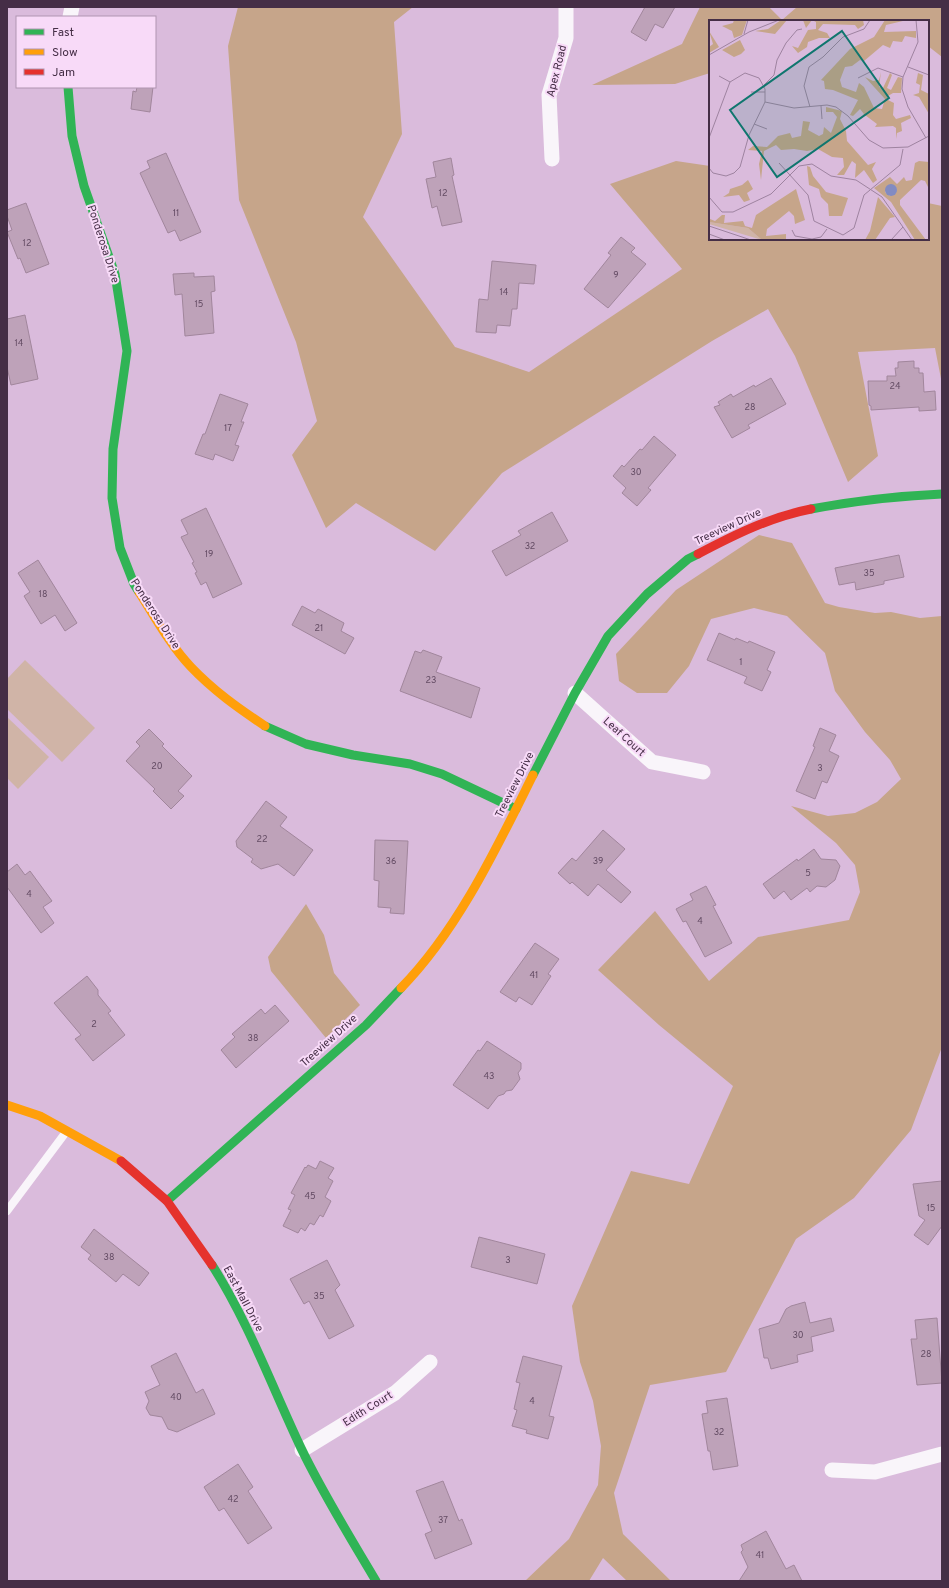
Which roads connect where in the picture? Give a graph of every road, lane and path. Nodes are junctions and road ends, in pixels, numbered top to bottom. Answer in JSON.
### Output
{"nodes":[{"id":1,"x":565,"y":7,"type":"edge"},
{"id":2,"x":68,"y":88,"type":"edge"},
{"id":3,"x":552,"y":159,"type":"dead end"},
{"id":4,"x":942,"y":494,"type":"edge"},
{"id":5,"x":575,"y":692,"type":"junction"},
{"id":6,"x":703,"y":772,"type":"dead end"},
{"id":7,"x":516,"y":809,"type":"junction"},
{"id":8,"x":7,"y":1105,"type":"edge"},
{"id":9,"x":67,"y":1131,"type":"junction"},
{"id":10,"x":167,"y":1201,"type":"junction"},
{"id":11,"x":7,"y":1211,"type":"edge"},
{"id":12,"x":430,"y":1362,"type":"dead end"},
{"id":13,"x":302,"y":1450,"type":"junction"},
{"id":14,"x":942,"y":1454,"type":"edge"},
{"id":15,"x":832,"y":1470,"type":"dead end"},
{"id":16,"x":376,"y":1581,"type":"edge"}],
"edges":[{"from":1,"to":3,"type":"street","name":"Apex Road"},
{"from":2,"to":7,"type":"street","name":"Ponderosa Drive"},
{"from":4,"to":5,"type":"street","name":"Treeview Drive"},
{"from":5,"to":6,"type":"street","name":"Leaf Court"},
{"from":5,"to":7,"type":"street","name":"Treeview Drive"},
{"from":7,"to":10,"type":"street","name":"Treeview Drive"},
{"from":8,"to":9,"type":"street","name":"East Mall Drive"},
{"from":9,"to":10,"type":"street","name":"East Mall Drive"},
{"from":9,"to":11,"type":"lane"},
{"from":10,"to":13,"type":"street","name":"East Mall Drive"},
{"from":12,"to":13,"type":"street","name":"Edith Court"},
{"from":13,"to":16,"type":"street","name":"East Mall Drive"},
{"from":14,"to":15,"type":"street"}]}
